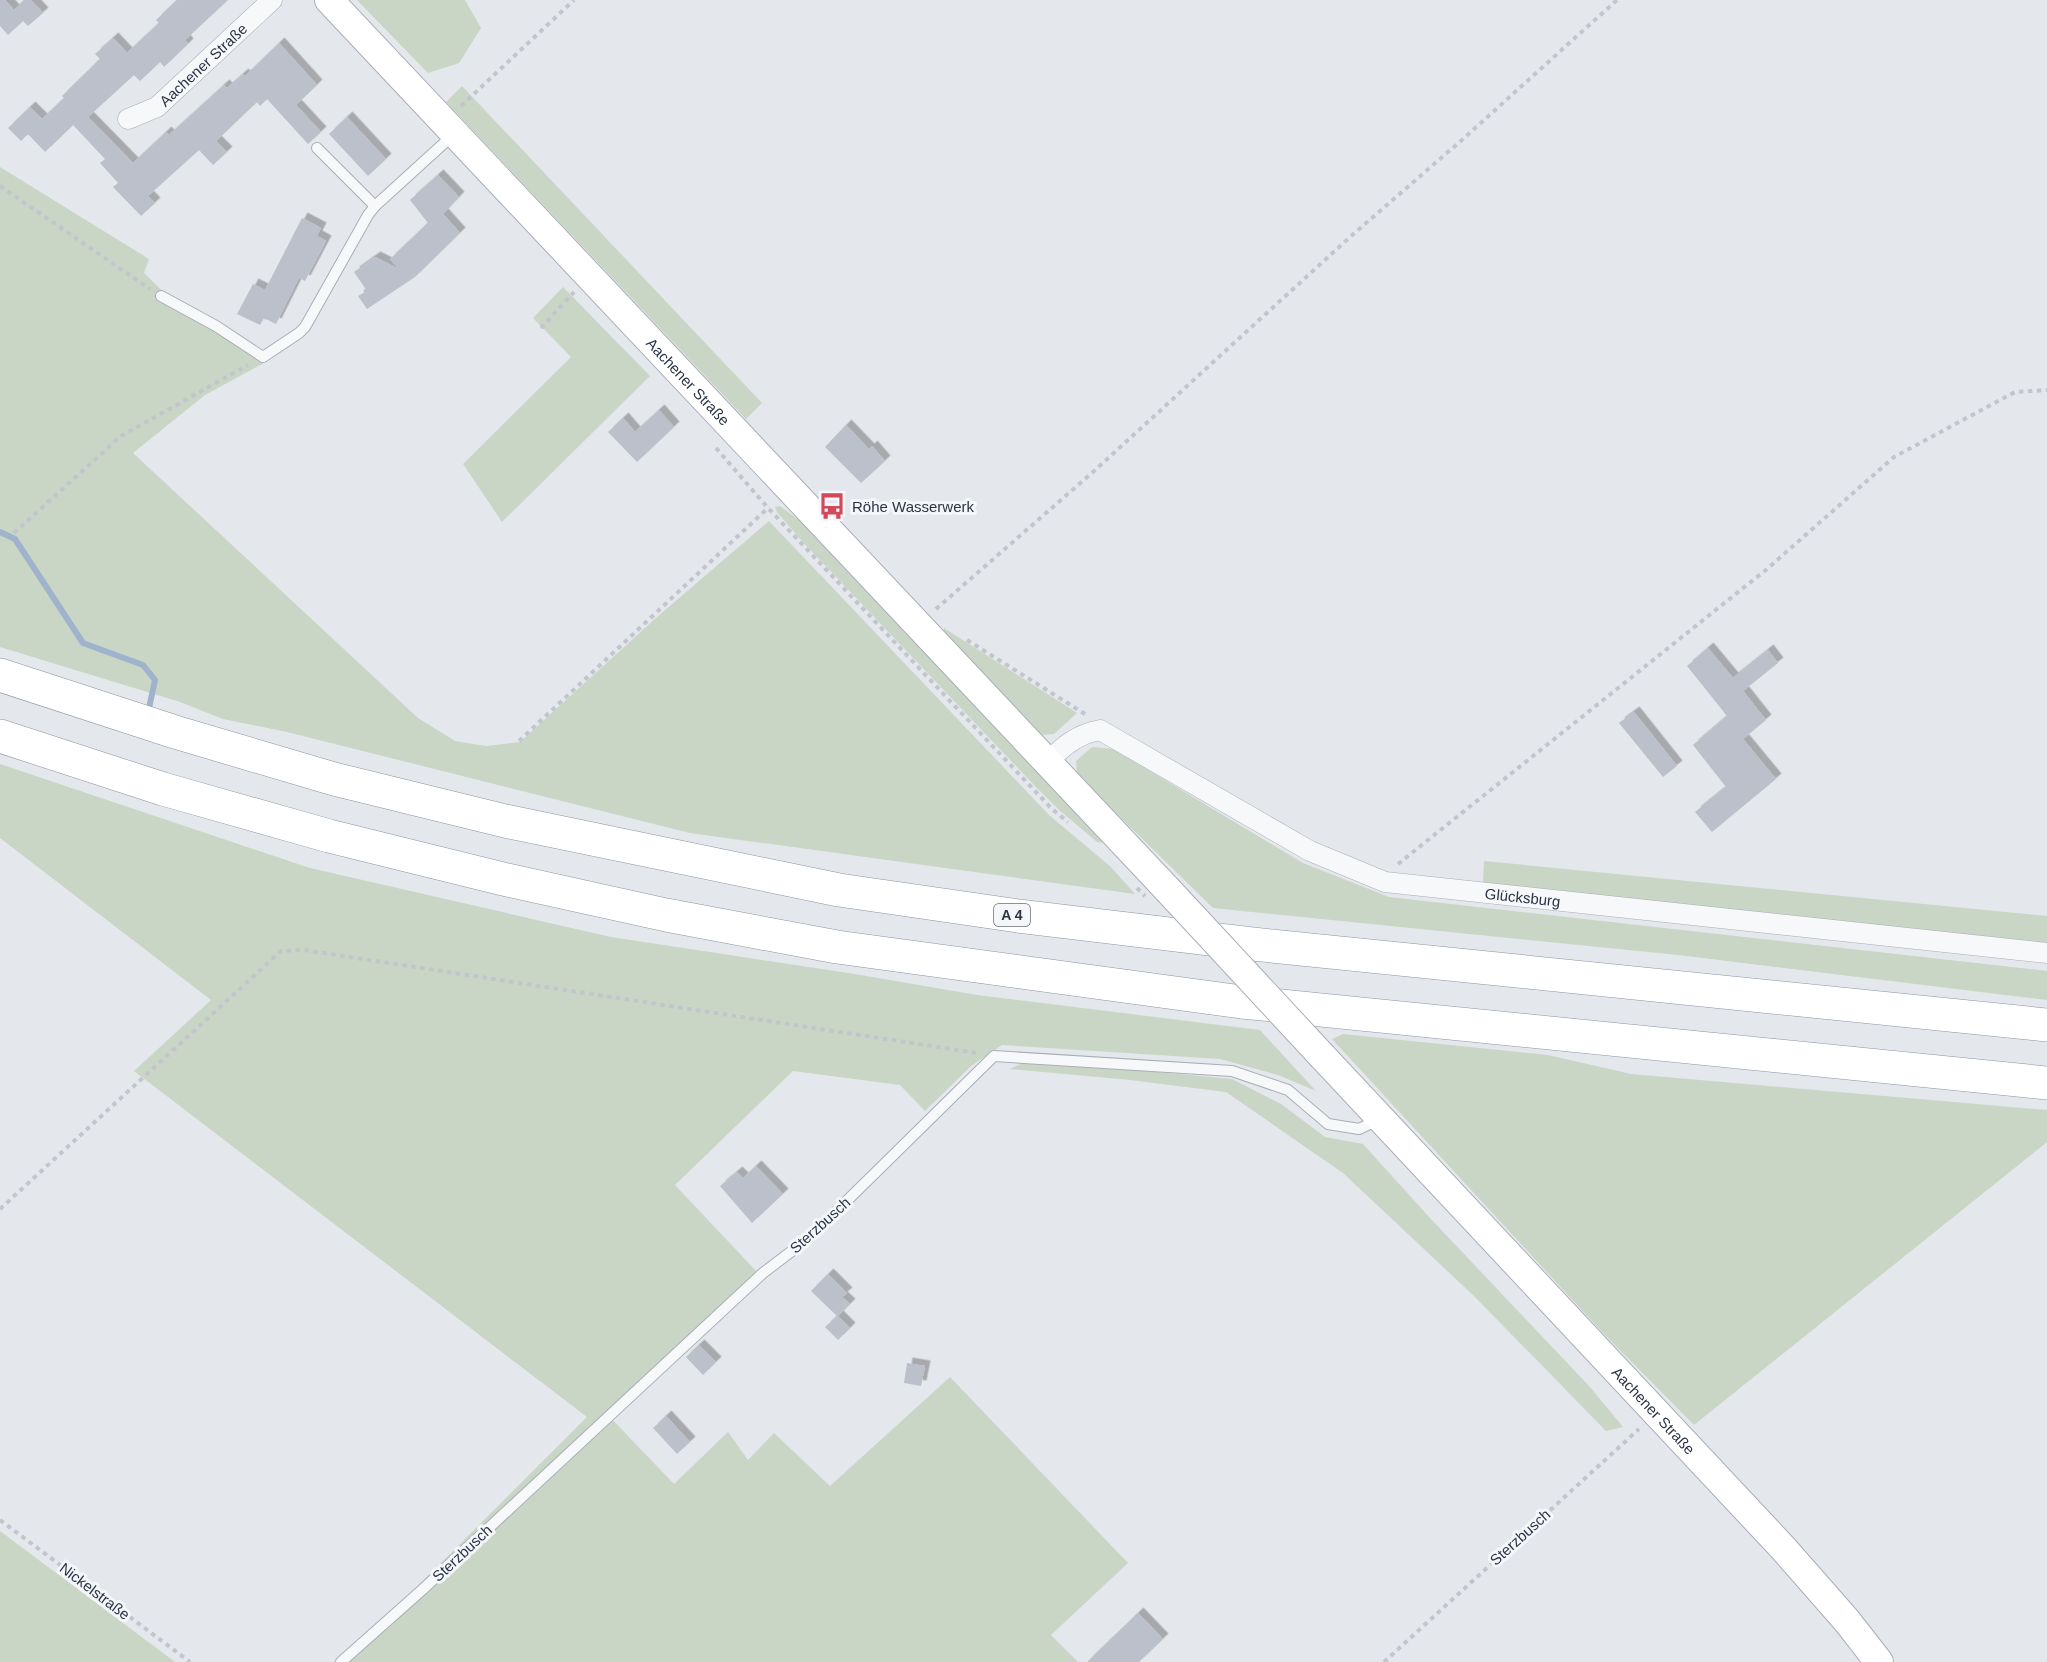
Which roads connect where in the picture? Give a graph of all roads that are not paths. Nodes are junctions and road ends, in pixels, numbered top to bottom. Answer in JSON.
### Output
{"nodes":[{"id":1,"x":272,"y":0,"type":"edge"},
{"id":2,"x":329,"y":0,"type":"edge"},
{"id":3,"x":128,"y":119,"type":"dead end"},
{"id":4,"x":449,"y":128,"type":"junction"},
{"id":5,"x":317,"y":148,"type":"dead end"},
{"id":6,"x":375,"y":206,"type":"junction"},
{"id":7,"x":161,"y":296,"type":"road end"},
{"id":8,"x":0,"y":675,"type":"edge"},
{"id":9,"x":0,"y":736,"type":"edge"},
{"id":10,"x":1047,"y":762,"type":"junction"},
{"id":11,"x":2047,"y":953,"type":"edge"},
{"id":12,"x":2047,"y":1025,"type":"edge"},
{"id":13,"x":2047,"y":1083,"type":"edge"},
{"id":14,"x":1382,"y":1119,"type":"junction"},
{"id":15,"x":341,"y":1662,"type":"edge"},
{"id":16,"x":1879,"y":1662,"type":"edge"}],
"edges":[{"from":1,"to":3,"type":"street","name":"Aachener Straße"},
{"from":2,"to":4,"type":"main road","name":"Aachener Straße"},
{"from":4,"to":6,"type":"lane"},
{"from":4,"to":10,"type":"main road","name":"Aachener Straße"},
{"from":5,"to":6,"type":"lane"},
{"from":6,"to":7,"type":"lane"},
{"from":8,"to":12,"type":"highway","number":"A 4"},
{"from":9,"to":13,"type":"highway"},
{"from":10,"to":11,"type":"street","name":"Glücksburg"},
{"from":10,"to":14,"type":"main road","name":"Aachener Straße","bridge":true},
{"from":14,"to":15,"type":"lane","name":"Sterzbusch"},
{"from":14,"to":16,"type":"main road","name":"Aachener Straße"}]}
